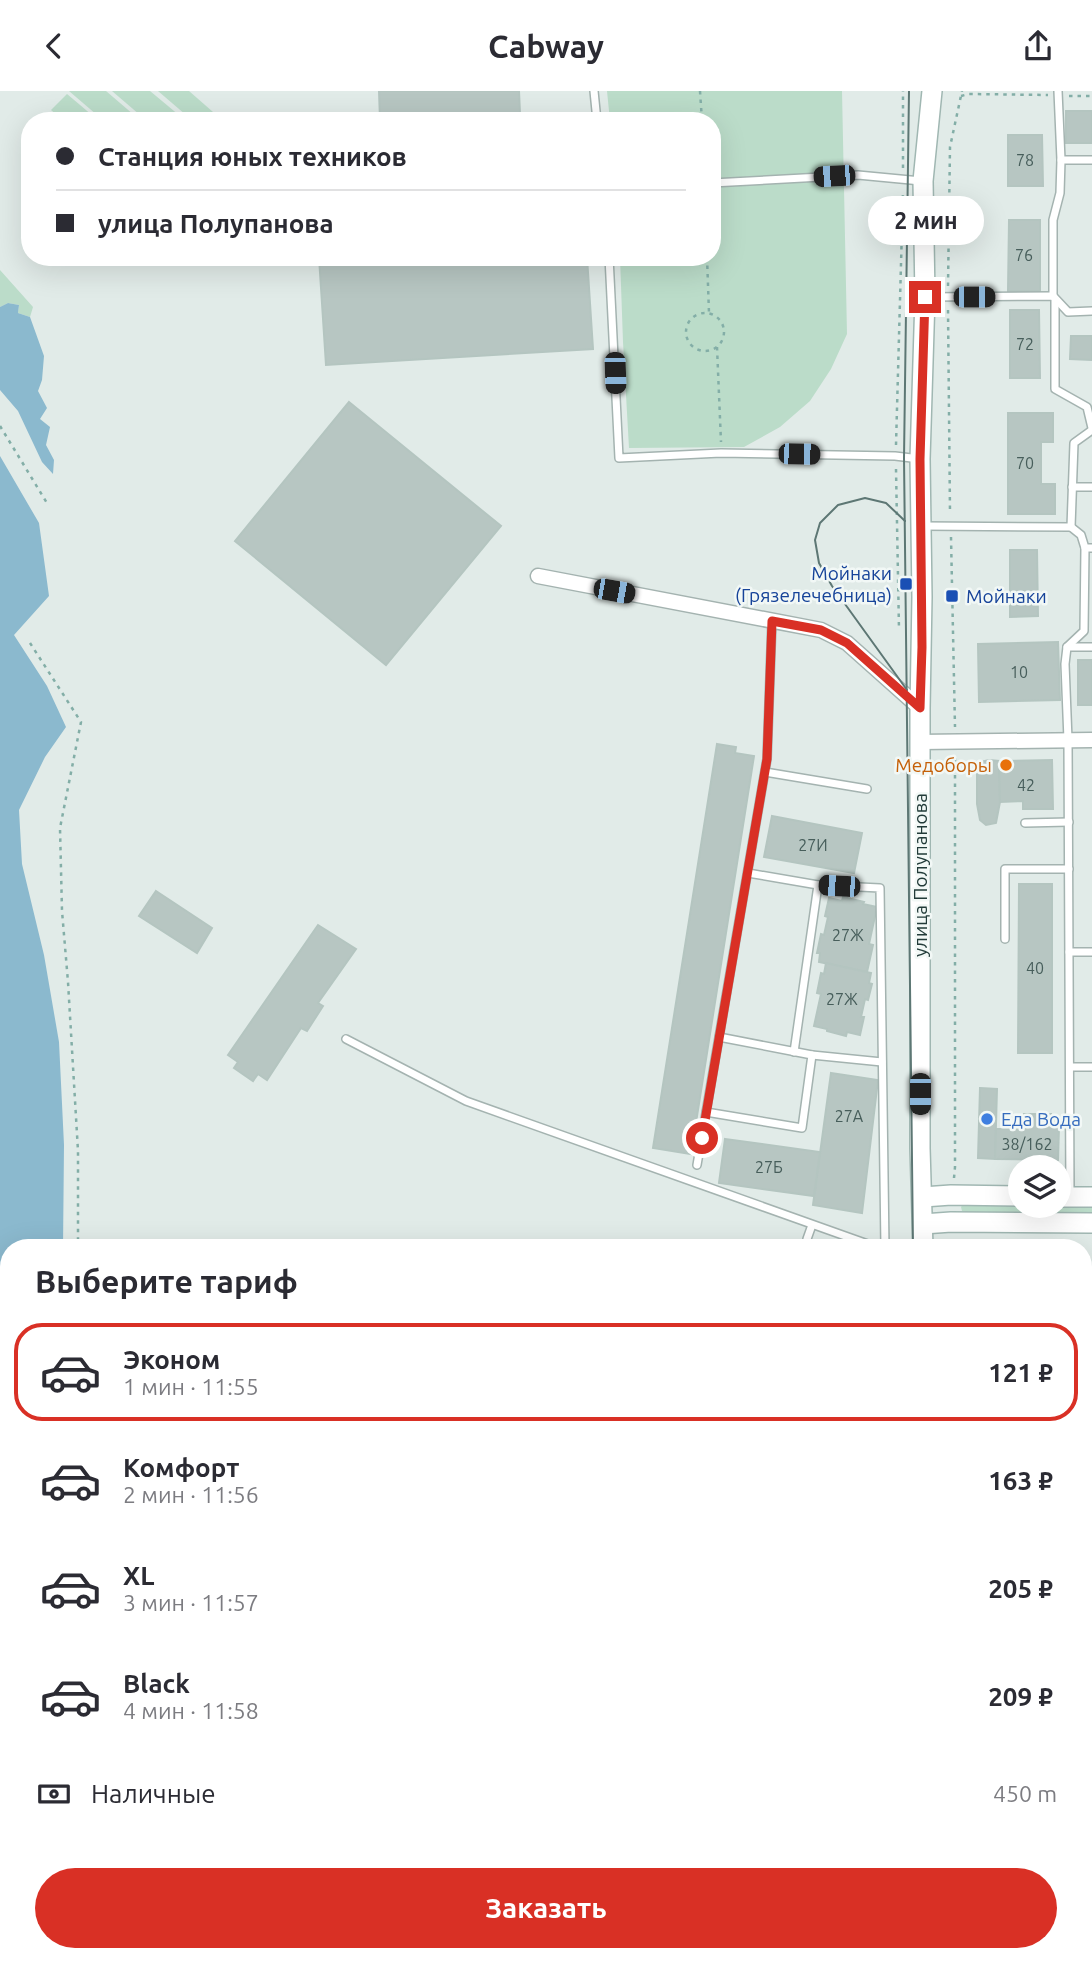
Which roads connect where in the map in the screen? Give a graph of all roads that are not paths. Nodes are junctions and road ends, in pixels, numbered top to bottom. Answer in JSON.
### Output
{"nodes":[{"id":1,"x":594,"y":91,"type":"edge"},
{"id":2,"x":932,"y":91,"type":"edge"},
{"id":3,"x":1058,"y":93,"type":"edge"},
{"id":4,"x":596,"y":112,"type":"edge"},
{"id":5,"x":1060,"y":160,"type":"junction"},
{"id":6,"x":1092,"y":160,"type":"edge"},
{"id":7,"x":923,"y":181,"type":"junction"},
{"id":8,"x":721,"y":183,"type":"edge"},
{"id":9,"x":609,"y":266,"type":"edge"},
{"id":10,"x":925,"y":297,"type":"junction"},
{"id":11,"x":1054,"y":297,"type":"junction"},
{"id":12,"x":1092,"y":311,"type":"edge"},
{"id":13,"x":1090,"y":406,"type":"edge"},
{"id":14,"x":1092,"y":429,"type":"edge"},
{"id":15,"x":920,"y":459,"type":"junction"},
{"id":16,"x":1072,"y":487,"type":"junction"},
{"id":17,"x":1092,"y":487,"type":"edge"},
{"id":18,"x":922,"y":526,"type":"junction"},
{"id":19,"x":1071,"y":527,"type":"junction"},
{"id":20,"x":1088,"y":548,"type":"edge"},
{"id":21,"x":538,"y":576,"type":"dead end"},
{"id":22,"x":772,"y":621,"type":"junction"},
{"id":23,"x":1067,"y":647,"type":"junction"},
{"id":24,"x":1092,"y":647,"type":"edge"},
{"id":25,"x":920,"y":708,"type":"junction"},
{"id":26,"x":1068,"y":740,"type":"junction"},
{"id":27,"x":1092,"y":740,"type":"edge"},
{"id":28,"x":920,"y":742,"type":"junction"},
{"id":29,"x":765,"y":772,"type":"junction"},
{"id":30,"x":867,"y":789,"type":"dead end"},
{"id":31,"x":1069,"y":822,"type":"junction"},
{"id":32,"x":1026,"y":823,"type":"dead end"},
{"id":33,"x":1069,"y":869,"type":"junction"},
{"id":34,"x":748,"y":873,"type":"junction"},
{"id":35,"x":818,"y":885,"type":"junction"},
{"id":36,"x":1005,"y":939,"type":"dead end"},
{"id":37,"x":1092,"y":952,"type":"edge"},
{"id":38,"x":1069,"y":953,"type":"junction"},
{"id":39,"x":719,"y":1037,"type":"junction"},
{"id":40,"x":346,"y":1039,"type":"dead end"},
{"id":41,"x":794,"y":1052,"type":"junction"},
{"id":42,"x":812,"y":1055,"type":"junction"},
{"id":43,"x":882,"y":1062,"type":"junction"},
{"id":44,"x":1070,"y":1067,"type":"junction"},
{"id":45,"x":1092,"y":1067,"type":"edge"},
{"id":46,"x":706,"y":1112,"type":"junction"},
{"id":47,"x":1066,"y":1155,"type":"edge"},
{"id":48,"x":697,"y":1165,"type":"dead end"},
{"id":49,"x":1008,"y":1196,"type":"edge"},
{"id":50,"x":923,"y":1197,"type":"junction"},
{"id":51,"x":1071,"y":1197,"type":"edge"},
{"id":52,"x":1092,"y":1197,"type":"edge"},
{"id":53,"x":1092,"y":1223,"type":"edge"},
{"id":54,"x":923,"y":1224,"type":"junction"},
{"id":55,"x":812,"y":1225,"type":"junction"},
{"id":56,"x":807,"y":1239,"type":"dead end"},
{"id":57,"x":853,"y":1239,"type":"edge"},
{"id":58,"x":885,"y":1239,"type":"edge"},
{"id":59,"x":923,"y":1239,"type":"edge"}],
"edges":[{"from":1,"to":4,"type":"lane"},
{"from":2,"to":7,"type":"street","name":"улица Полупанова"},
{"from":3,"to":5,"type":"lane"},
{"from":5,"to":6,"type":"lane"},
{"from":5,"to":11,"type":"lane"},
{"from":7,"to":8,"type":"lane"},
{"from":7,"to":10,"type":"street","name":"улица Полупанова"},
{"from":9,"to":15,"type":"lane"},
{"from":10,"to":11,"type":"lane"},
{"from":10,"to":15,"type":"street","name":"улица Полупанова"},
{"from":11,"to":12,"type":"lane"},
{"from":11,"to":13,"type":"lane"},
{"from":13,"to":14,"type":"lane"},
{"from":14,"to":16,"type":"lane"},
{"from":15,"to":18,"type":"street","name":"улица Полупанова"},
{"from":16,"to":17,"type":"lane"},
{"from":16,"to":19,"type":"lane"},
{"from":18,"to":19,"type":"lane"},
{"from":18,"to":25,"type":"street","name":"улица Полупанова"},
{"from":19,"to":20,"type":"lane"},
{"from":20,"to":23,"type":"lane"},
{"from":21,"to":22,"type":"street"},
{"from":22,"to":25,"type":"street"},
{"from":22,"to":29,"type":"lane"},
{"from":23,"to":24,"type":"lane"},
{"from":23,"to":26,"type":"lane"},
{"from":25,"to":28,"type":"street","name":"улица Полупанова"},
{"from":26,"to":27,"type":"street"},
{"from":26,"to":28,"type":"street"},
{"from":26,"to":31,"type":"lane"},
{"from":28,"to":50,"type":"street","name":"улица Полупанова"},
{"from":29,"to":30,"type":"lane"},
{"from":29,"to":34,"type":"lane"},
{"from":31,"to":32,"type":"lane"},
{"from":31,"to":33,"type":"lane"},
{"from":33,"to":36,"type":"lane"},
{"from":33,"to":38,"type":"lane"},
{"from":34,"to":35,"type":"lane"},
{"from":34,"to":39,"type":"lane"},
{"from":35,"to":41,"type":"lane"},
{"from":35,"to":43,"type":"lane"},
{"from":37,"to":38,"type":"lane"},
{"from":38,"to":44,"type":"lane"},
{"from":39,"to":41,"type":"lane"},
{"from":39,"to":46,"type":"lane"},
{"from":40,"to":55,"type":"lane"},
{"from":41,"to":42,"type":"lane"},
{"from":42,"to":43,"type":"lane"},
{"from":42,"to":46,"type":"lane"},
{"from":43,"to":58,"type":"lane"},
{"from":44,"to":45,"type":"lane"},
{"from":44,"to":47,"type":"lane"},
{"from":46,"to":48,"type":"lane"},
{"from":49,"to":50,"type":"street"},
{"from":50,"to":54,"type":"street","name":"улица Полупанова"},
{"from":51,"to":52,"type":"street"},
{"from":53,"to":54,"type":"street"},
{"from":54,"to":59,"type":"street"},
{"from":55,"to":56,"type":"lane"},
{"from":55,"to":57,"type":"lane"}]}
